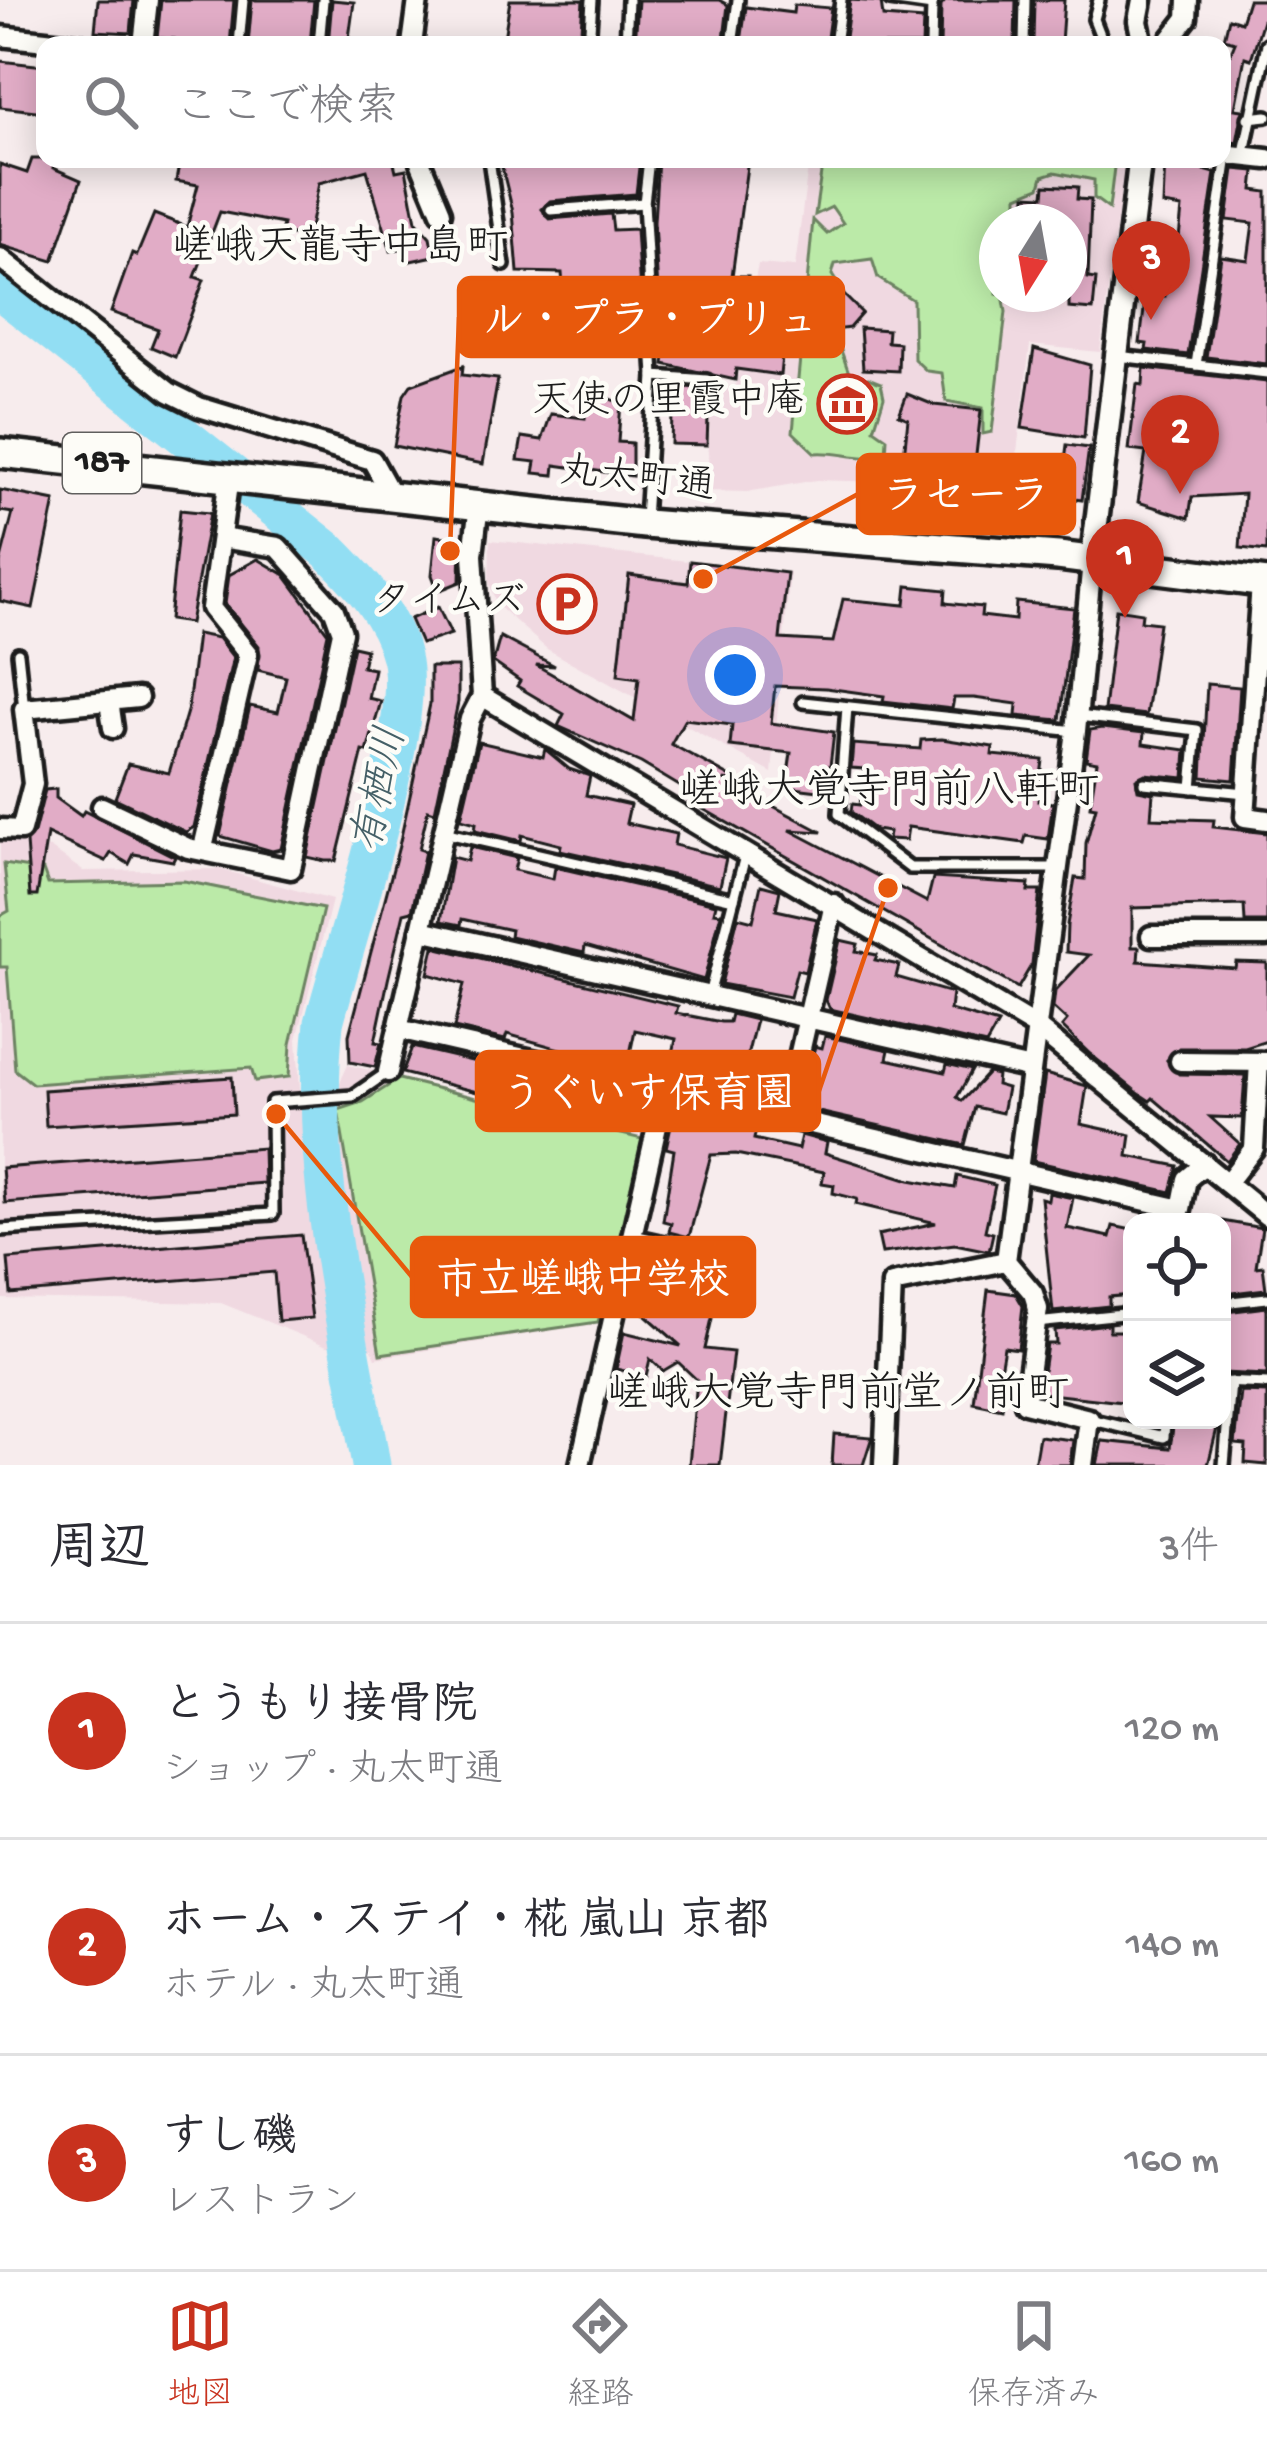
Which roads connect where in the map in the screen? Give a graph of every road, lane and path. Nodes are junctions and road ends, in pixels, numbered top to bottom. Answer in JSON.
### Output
{"nodes":[{"id":1,"x":148,"y":0,"type":"edge"},
{"id":2,"x":243,"y":0,"type":"edge"},
{"id":3,"x":323,"y":0,"type":"edge"},
{"id":4,"x":418,"y":0,"type":"edge"},
{"id":5,"x":592,"y":0,"type":"edge"},
{"id":6,"x":628,"y":0,"type":"edge"},
{"id":7,"x":738,"y":0,"type":"edge"},
{"id":8,"x":841,"y":0,"type":"edge"},
{"id":9,"x":890,"y":0,"type":"edge"},
{"id":10,"x":1025,"y":0,"type":"edge"},
{"id":11,"x":1099,"y":0,"type":"edge"},
{"id":12,"x":1142,"y":0,"type":"edge"},
{"id":13,"x":1188,"y":0,"type":"edge"},
{"id":14,"x":0,"y":36,"type":"edge"},
{"id":15,"x":144,"y":36,"type":"edge"},
{"id":16,"x":240,"y":36,"type":"edge"},
{"id":17,"x":320,"y":36,"type":"edge"},
{"id":18,"x":413,"y":36,"type":"edge"},
{"id":19,"x":590,"y":36,"type":"edge"},
{"id":20,"x":626,"y":36,"type":"edge"},
{"id":21,"x":733,"y":36,"type":"edge"},
{"id":22,"x":836,"y":36,"type":"edge"},
{"id":23,"x":931,"y":36,"type":"edge"},
{"id":24,"x":1024,"y":36,"type":"edge"},
{"id":25,"x":1101,"y":36,"type":"edge"},
{"id":26,"x":1141,"y":36,"type":"edge"},
{"id":27,"x":1173,"y":36,"type":"edge"},
{"id":28,"x":36,"y":40,"type":"edge"},
{"id":29,"x":1267,"y":44,"type":"edge"},
{"id":30,"x":1267,"y":116,"type":"edge"},
{"id":31,"x":1248,"y":118,"type":"junction"},
{"id":32,"x":1231,"y":155,"type":"edge"},
{"id":33,"x":1267,"y":159,"type":"edge"},
{"id":34,"x":422,"y":168,"type":"edge"},
{"id":35,"x":490,"y":168,"type":"edge"},
{"id":36,"x":648,"y":168,"type":"edge"},
{"id":37,"x":1140,"y":168,"type":"edge"},
{"id":38,"x":1229,"y":168,"type":"edge"},
{"id":39,"x":644,"y":203,"type":"junction"},
{"id":40,"x":551,"y":210,"type":"dead end"},
{"id":41,"x":441,"y":212,"type":"dead end"},
{"id":42,"x":0,"y":258,"type":"edge"},
{"id":43,"x":504,"y":265,"type":"dead end"},
{"id":44,"x":1115,"y":356,"type":"junction"},
{"id":45,"x":1196,"y":364,"type":"junction"},
{"id":46,"x":1267,"y":373,"type":"edge"},
{"id":47,"x":654,"y":376,"type":"junction"},
{"id":48,"x":707,"y":380,"type":"dead end"},
{"id":49,"x":0,"y":453,"type":"edge"},
{"id":50,"x":220,"y":481,"type":"junction"},
{"id":51,"x":392,"y":496,"type":"junction"},
{"id":52,"x":479,"y":504,"type":"junction"},
{"id":53,"x":645,"y":524,"type":"junction"},
{"id":54,"x":220,"y":538,"type":"junction"},
{"id":55,"x":1092,"y":561,"type":"junction"},
{"id":56,"x":1264,"y":583,"type":"edge"},
{"id":57,"x":18,"y":653,"type":"dead end"},
{"id":58,"x":482,"y":696,"type":"junction"},
{"id":59,"x":138,"y":698,"type":"dead end"},
{"id":60,"x":109,"y":701,"type":"junction"},
{"id":61,"x":803,"y":702,"type":"dead end"},
{"id":62,"x":848,"y":707,"type":"junction"},
{"id":63,"x":25,"y":710,"type":"junction"},
{"id":64,"x":1077,"y":723,"type":"junction"},
{"id":65,"x":113,"y":728,"type":"dead end"},
{"id":66,"x":1259,"y":766,"type":"edge"},
{"id":67,"x":1144,"y":783,"type":"dead end"},
{"id":68,"x":1192,"y":788,"type":"junction"},
{"id":69,"x":1249,"y":794,"type":"junction"},
{"id":70,"x":102,"y":807,"type":"dead end"},
{"id":71,"x":1267,"y":820,"type":"edge"},
{"id":72,"x":0,"y":829,"type":"edge"},
{"id":73,"x":443,"y":832,"type":"junction"},
{"id":74,"x":203,"y":848,"type":"junction"},
{"id":75,"x":746,"y":850,"type":"junction"},
{"id":76,"x":1058,"y":868,"type":"junction"},
{"id":77,"x":734,"y":898,"type":"junction"},
{"id":78,"x":834,"y":904,"type":"junction"},
{"id":79,"x":421,"y":930,"type":"junction"},
{"id":80,"x":1151,"y":935,"type":"dead end"},
{"id":81,"x":1267,"y":936,"type":"edge"},
{"id":82,"x":709,"y":995,"type":"junction"},
{"id":83,"x":808,"y":1018,"type":"junction"},
{"id":84,"x":1037,"y":1028,"type":"junction"},
{"id":85,"x":398,"y":1029,"type":"junction"},
{"id":86,"x":1180,"y":1061,"type":"dead end"},
{"id":87,"x":1263,"y":1062,"type":"edge"},
{"id":88,"x":1031,"y":1069,"type":"junction"},
{"id":89,"x":388,"y":1072,"type":"joint"},
{"id":90,"x":665,"y":1091,"type":"junction"},
{"id":91,"x":785,"y":1118,"type":"junction"},
{"id":92,"x":1205,"y":1165,"type":"junction"},
{"id":93,"x":1018,"y":1172,"type":"junction"},
{"id":94,"x":1227,"y":1183,"type":"junction"},
{"id":95,"x":1267,"y":1216,"type":"edge"},
{"id":96,"x":0,"y":1230,"type":"edge"},
{"id":97,"x":633,"y":1234,"type":"junction"},
{"id":98,"x":709,"y":1252,"type":"dead end"},
{"id":99,"x":1006,"y":1261,"type":"junction"},
{"id":100,"x":1267,"y":1298,"type":"edge"},
{"id":101,"x":1231,"y":1302,"type":"edge"},
{"id":102,"x":1123,"y":1314,"type":"edge"},
{"id":103,"x":1036,"y":1323,"type":"junction"},
{"id":104,"x":1231,"y":1382,"type":"edge"},
{"id":105,"x":1267,"y":1384,"type":"edge"},
{"id":106,"x":1088,"y":1419,"type":"junction"},
{"id":107,"x":1123,"y":1427,"type":"edge"},
{"id":108,"x":1130,"y":1429,"type":"edge"},
{"id":109,"x":1164,"y":1429,"type":"edge"},
{"id":110,"x":1225,"y":1429,"type":"edge"},
{"id":111,"x":580,"y":1465,"type":"edge"},
{"id":112,"x":884,"y":1465,"type":"edge"},
{"id":113,"x":1083,"y":1465,"type":"edge"},
{"id":114,"x":1223,"y":1465,"type":"edge"}],
"edges":[{"from":1,"to":15,"type":"street"},
{"from":2,"to":16,"type":"lane"},
{"from":3,"to":17,"type":"lane"},
{"from":4,"to":18,"type":"street"},
{"from":5,"to":19,"type":"lane"},
{"from":6,"to":20,"type":"lane"},
{"from":7,"to":21,"type":"lane"},
{"from":8,"to":22,"type":"lane"},
{"from":9,"to":23,"type":"lane"},
{"from":10,"to":24,"type":"lane"},
{"from":11,"to":25,"type":"lane"},
{"from":12,"to":26,"type":"street"},
{"from":13,"to":27,"type":"street"},
{"from":14,"to":28,"type":"street"},
{"from":29,"to":31,"type":"lane"},
{"from":30,"to":31,"type":"lane"},
{"from":31,"to":32,"type":"lane"},
{"from":32,"to":33,"type":"street"},
{"from":34,"to":41,"type":"street"},
{"from":35,"to":43,"type":"lane"},
{"from":36,"to":39,"type":"lane"},
{"from":37,"to":44,"type":"street"},
{"from":38,"to":45,"type":"lane"},
{"from":39,"to":40,"type":"lane"},
{"from":39,"to":47,"type":"lane"},
{"from":42,"to":51,"type":"street"},
{"from":44,"to":45,"type":"lane"},
{"from":44,"to":55,"type":"street"},
{"from":45,"to":46,"type":"lane"},
{"from":47,"to":48,"type":"lane"},
{"from":47,"to":53,"type":"lane"},
{"from":49,"to":50,"type":"main road","name":"丸太町通","number":"187"},
{"from":50,"to":51,"type":"main road","name":"丸太町通","number":"187"},
{"from":50,"to":54,"type":"street"},
{"from":51,"to":52,"type":"main road","name":"丸太町通","number":"187"},
{"from":52,"to":53,"type":"main road","name":"丸太町通","number":"187"},
{"from":52,"to":58,"type":"street"},
{"from":53,"to":55,"type":"main road","name":"丸太町通","number":"187"},
{"from":54,"to":74,"type":"street"},
{"from":54,"to":74,"type":"street"},
{"from":55,"to":56,"type":"main road","name":"丸太町通","number":"187"},
{"from":55,"to":64,"type":"street"},
{"from":56,"to":66,"type":"street"},
{"from":57,"to":63,"type":"lane"},
{"from":58,"to":73,"type":"street"},
{"from":58,"to":75,"type":"street"},
{"from":59,"to":60,"type":"street"},
{"from":60,"to":63,"type":"street"},
{"from":60,"to":65,"type":"street"},
{"from":61,"to":62,"type":"lane"},
{"from":62,"to":64,"type":"lane"},
{"from":62,"to":76,"type":"lane"},
{"from":63,"to":72,"type":"street"},
{"from":64,"to":68,"type":"lane"},
{"from":64,"to":76,"type":"street"},
{"from":66,"to":69,"type":"street"},
{"from":67,"to":68,"type":"lane"},
{"from":68,"to":69,"type":"lane"},
{"from":69,"to":71,"type":"street"},
{"from":70,"to":74,"type":"street"},
{"from":73,"to":77,"type":"lane"},
{"from":73,"to":79,"type":"street"},
{"from":75,"to":77,"type":"lane"},
{"from":75,"to":78,"type":"street"},
{"from":76,"to":84,"type":"street"},
{"from":77,"to":82,"type":"lane"},
{"from":78,"to":83,"type":"street"},
{"from":78,"to":84,"type":"street"},
{"from":79,"to":82,"type":"street"},
{"from":79,"to":85,"type":"street"},
{"from":80,"to":81,"type":"street"},
{"from":82,"to":83,"type":"street"},
{"from":83,"to":88,"type":"street"},
{"from":83,"to":91,"type":"street"},
{"from":84,"to":88,"type":"street"},
{"from":84,"to":92,"type":"street"},
{"from":85,"to":89,"type":"street"},
{"from":85,"to":90,"type":"street"},
{"from":86,"to":87,"type":"street"},
{"from":87,"to":94,"type":"street"},
{"from":88,"to":93,"type":"street"},
{"from":89,"to":96,"type":"lane"},
{"from":90,"to":91,"type":"street"},
{"from":90,"to":97,"type":"street"},
{"from":91,"to":93,"type":"street"},
{"from":92,"to":93,"type":"street"},
{"from":92,"to":94,"type":"street"},
{"from":93,"to":99,"type":"street"},
{"from":94,"to":95,"type":"street"},
{"from":97,"to":98,"type":"lane"},
{"from":97,"to":111,"type":"street"},
{"from":99,"to":103,"type":"street"},
{"from":99,"to":112,"type":"street"},
{"from":100,"to":101,"type":"lane"},
{"from":102,"to":103,"type":"lane"},
{"from":103,"to":106,"type":"street"},
{"from":104,"to":105,"type":"lane"},
{"from":106,"to":107,"type":"lane"},
{"from":106,"to":113,"type":"street"},
{"from":108,"to":109,"type":"lane"},
{"from":110,"to":114,"type":"lane"}]}
